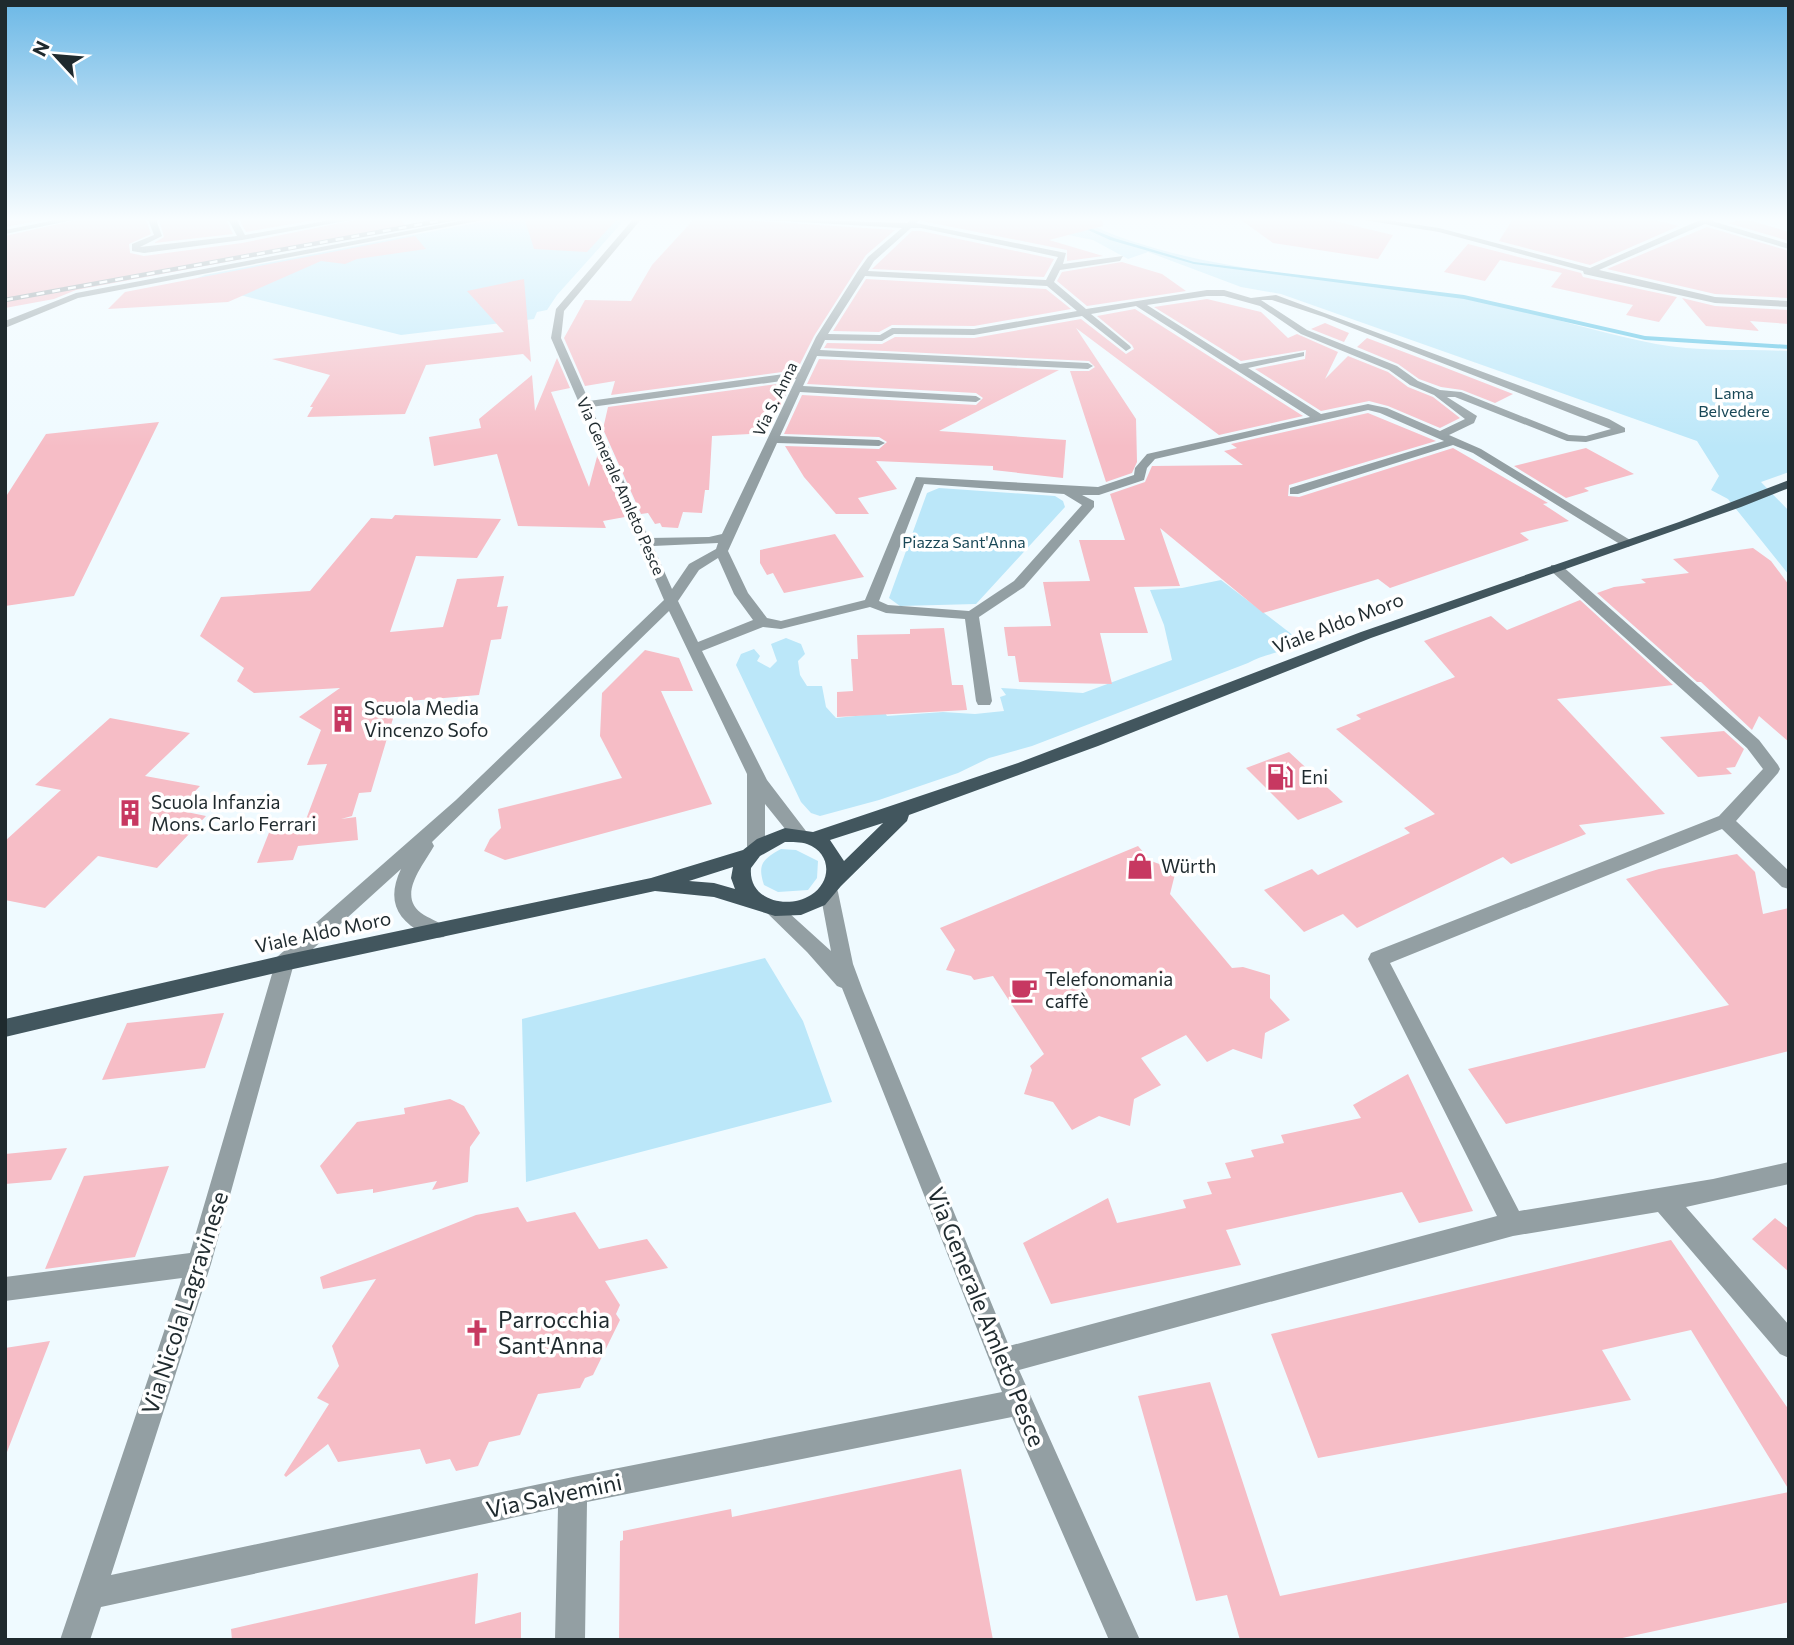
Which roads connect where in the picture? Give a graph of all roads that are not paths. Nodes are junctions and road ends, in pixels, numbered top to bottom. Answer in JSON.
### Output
{"nodes":[{"id":1,"x":88,"y":294,"type":"edge"},
{"id":2,"x":574,"y":294,"type":"edge"},
{"id":3,"x":848,"y":294,"type":"edge"},
{"id":4,"x":1062,"y":294,"type":"edge"},
{"id":5,"x":1202,"y":294,"type":"edge"},
{"id":6,"x":1213,"y":294,"type":"edge"},
{"id":7,"x":1687,"y":294,"type":"edge"},
{"id":8,"x":1247,"y":298,"type":"junction"},
{"id":9,"x":1138,"y":303,"type":"junction"},
{"id":10,"x":1789,"y":304,"type":"edge"},
{"id":11,"x":1085,"y":312,"type":"junction"},
{"id":12,"x":5,"y":325,"type":"edge"},
{"id":13,"x":821,"y":337,"type":"junction"},
{"id":14,"x":1126,"y":348,"type":"dead end"},
{"id":15,"x":814,"y":354,"type":"junction"},
{"id":16,"x":1300,"y":354,"type":"dead end"},
{"id":17,"x":1088,"y":366,"type":"dead end"},
{"id":18,"x":1239,"y":367,"type":"junction"},
{"id":19,"x":803,"y":375,"type":"junction"},
{"id":20,"x":797,"y":389,"type":"junction"},
{"id":21,"x":1438,"y":393,"type":"junction"},
{"id":22,"x":976,"y":399,"type":"dead end"},
{"id":23,"x":585,"y":405,"type":"junction"},
{"id":24,"x":1319,"y":418,"type":"junction"},
{"id":25,"x":1440,"y":435,"type":"junction"},
{"id":26,"x":773,"y":439,"type":"junction"},
{"id":27,"x":1454,"y":441,"type":"junction"},
{"id":28,"x":879,"y":443,"type":"dead end"},
{"id":29,"x":1783,"y":486,"type":"edge"},
{"id":30,"x":1068,"y":491,"type":"junction"},
{"id":31,"x":1294,"y":491,"type":"dead end"},
{"id":32,"x":645,"y":542,"type":"junction"},
{"id":33,"x":1628,"y":543,"type":"junction"},
{"id":34,"x":724,"y":544,"type":"junction"},
{"id":35,"x":1556,"y":568,"type":"junction"},
{"id":36,"x":671,"y":601,"type":"junction"},
{"id":37,"x":871,"y":603,"type":"junction"},
{"id":38,"x":972,"y":615,"type":"junction"},
{"id":39,"x":761,"y":622,"type":"junction"},
{"id":40,"x":693,"y":649,"type":"junction"},
{"id":41,"x":985,"y":701,"type":"dead end"},
{"id":42,"x":753,"y":770,"type":"junction"},
{"id":43,"x":462,"y":804,"type":"junction"},
{"id":44,"x":907,"y":811,"type":"junction"},
{"id":45,"x":1725,"y":821,"type":"junction"},
{"id":46,"x":808,"y":836,"type":"junction"},
{"id":47,"x":752,"y":851,"type":"junction"},
{"id":48,"x":1789,"y":883,"type":"edge"},
{"id":49,"x":651,"y":885,"type":"junction"},
{"id":50,"x":833,"y":886,"type":"junction"},
{"id":51,"x":763,"y":905,"type":"junction"},
{"id":52,"x":438,"y":931,"type":"junction"},
{"id":53,"x":284,"y":964,"type":"junction"},
{"id":54,"x":853,"y":991,"type":"junction"},
{"id":55,"x":5,"y":1028,"type":"edge"},
{"id":56,"x":1789,"y":1172,"type":"edge"},
{"id":57,"x":1663,"y":1199,"type":"junction"},
{"id":58,"x":1513,"y":1224,"type":"junction"},
{"id":59,"x":199,"y":1264,"type":"junction"},
{"id":60,"x":5,"y":1289,"type":"edge"},
{"id":61,"x":1789,"y":1345,"type":"edge"},
{"id":62,"x":1003,"y":1361,"type":"junction"},
{"id":63,"x":1019,"y":1402,"type":"junction"},
{"id":64,"x":573,"y":1491,"type":"junction"},
{"id":65,"x":91,"y":1594,"type":"junction"},
{"id":66,"x":75,"y":1640,"type":"edge"},
{"id":67,"x":570,"y":1640,"type":"edge"},
{"id":68,"x":1125,"y":1640,"type":"edge"}],
"edges":[{"from":1,"to":12,"type":"street"},
{"from":2,"to":23,"type":"street","name":"Via Generale Amleto Pesce"},
{"from":3,"to":13,"type":"street","name":"Via S. Anna"},
{"from":4,"to":11,"type":"street"},
{"from":5,"to":9,"type":"street"},
{"from":6,"to":8,"type":"street"},
{"from":7,"to":10,"type":"street"},
{"from":8,"to":21,"type":"street"},
{"from":8,"to":21,"type":"street"},
{"from":9,"to":11,"type":"street"},
{"from":9,"to":18,"type":"street"},
{"from":11,"to":13,"type":"street"},
{"from":11,"to":14,"type":"street"},
{"from":13,"to":15,"type":"street","name":"Via S. Anna"},
{"from":15,"to":17,"type":"street"},
{"from":15,"to":19,"type":"street","name":"Via S. Anna"},
{"from":16,"to":18,"type":"street"},
{"from":18,"to":24,"type":"street"},
{"from":19,"to":20,"type":"street","name":"Via S. Anna"},
{"from":19,"to":23,"type":"street"},
{"from":20,"to":22,"type":"street"},
{"from":20,"to":26,"type":"street","name":"Via S. Anna"},
{"from":21,"to":25,"type":"street"},
{"from":23,"to":32,"type":"street","name":"Via Generale Amleto Pesce"},
{"from":24,"to":25,"type":"street"},
{"from":24,"to":30,"type":"street"},
{"from":25,"to":27,"type":"street"},
{"from":26,"to":28,"type":"street"},
{"from":26,"to":34,"type":"street","name":"Via S. Anna"},
{"from":27,"to":31,"type":"street"},
{"from":27,"to":33,"type":"street"},
{"from":29,"to":33,"type":"main road","name":"Viale Aldo Moro"},
{"from":30,"to":37,"type":"street"},
{"from":30,"to":38,"type":"street"},
{"from":32,"to":34,"type":"street"},
{"from":32,"to":36,"type":"street","name":"Via Generale Amleto Pesce"},
{"from":33,"to":35,"type":"main road","name":"Viale Aldo Moro"},
{"from":34,"to":36,"type":"street"},
{"from":34,"to":39,"type":"street"},
{"from":35,"to":44,"type":"main road","name":"Viale Aldo Moro"},
{"from":35,"to":45,"type":"street"},
{"from":36,"to":40,"type":"street","name":"Via Generale Amleto Pesce"},
{"from":36,"to":43,"type":"street"},
{"from":37,"to":38,"type":"street"},
{"from":37,"to":39,"type":"street"},
{"from":38,"to":41,"type":"street"},
{"from":39,"to":40,"type":"street"},
{"from":40,"to":42,"type":"street","name":"Via Generale Amleto Pesce"},
{"from":42,"to":46,"type":"street","name":"Via Generale Amleto Pesce"},
{"from":42,"to":47,"type":"street","name":"Via Generale Amleto Pesce"},
{"from":43,"to":52,"type":"street"},
{"from":43,"to":53,"type":"street"},
{"from":44,"to":46,"type":"main road","name":"Viale Aldo Moro"},
{"from":44,"to":50,"type":"main road","name":"Viale Aldo Moro"},
{"from":45,"to":48,"type":"street"},
{"from":45,"to":58,"type":"street"},
{"from":46,"to":47,"type":"main road"},
{"from":46,"to":50,"type":"main road"},
{"from":47,"to":49,"type":"main road","name":"Viale Aldo Moro"},
{"from":47,"to":51,"type":"main road"},
{"from":49,"to":51,"type":"main road","name":"Viale Aldo Moro"},
{"from":49,"to":52,"type":"main road","name":"Viale Aldo Moro"},
{"from":50,"to":51,"type":"main road"},
{"from":50,"to":54,"type":"street","name":"Via Generale Amleto Pesce"},
{"from":51,"to":54,"type":"street","name":"Via Generale Amleto Pesce"},
{"from":52,"to":53,"type":"main road","name":"Viale Aldo Moro"},
{"from":53,"to":55,"type":"main road","name":"Viale Aldo Moro"},
{"from":53,"to":59,"type":"street","name":"Via Nicola Lagravinese"},
{"from":54,"to":62,"type":"street","name":"Via Generale Amleto Pesce"},
{"from":56,"to":57,"type":"street"},
{"from":57,"to":58,"type":"street"},
{"from":57,"to":61,"type":"street"},
{"from":58,"to":62,"type":"street"},
{"from":59,"to":60,"type":"street"},
{"from":59,"to":65,"type":"street","name":"Via Nicola Lagravinese"},
{"from":62,"to":63,"type":"street","name":"Via Generale Amleto Pesce"},
{"from":63,"to":64,"type":"street","name":"Via Salvemini"},
{"from":63,"to":68,"type":"street","name":"Via Generale Amleto Pesce"},
{"from":64,"to":65,"type":"street","name":"Via Salvemini"},
{"from":64,"to":67,"type":"street"},
{"from":65,"to":66,"type":"street","name":"Via Nicola Lagravinese"}]}
